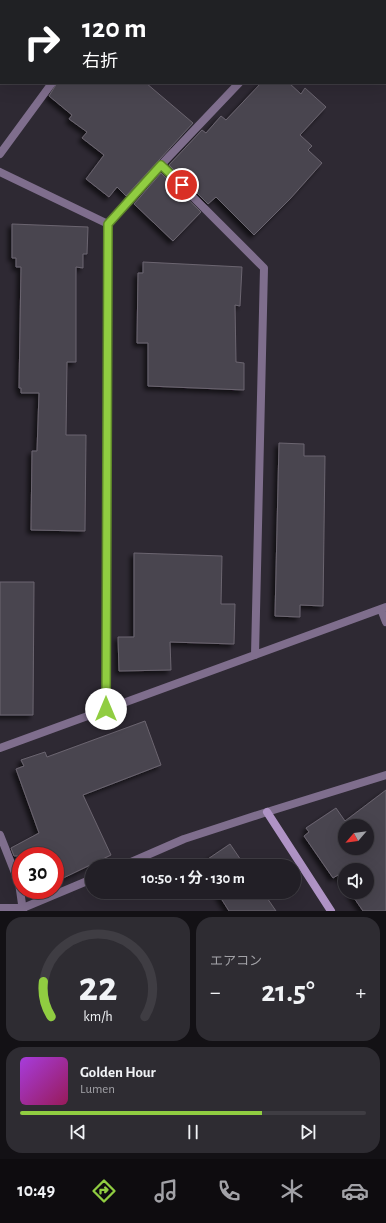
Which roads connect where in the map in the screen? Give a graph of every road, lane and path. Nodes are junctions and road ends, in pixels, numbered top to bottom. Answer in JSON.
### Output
{"nodes":[{"id":1,"x":51,"y":84,"type":"edge"},
{"id":2,"x":238,"y":84,"type":"edge"},
{"id":3,"x":0,"y":154,"type":"edge"},
{"id":4,"x":161,"y":165,"type":"junction"},
{"id":5,"x":0,"y":172,"type":"edge"},
{"id":6,"x":108,"y":224,"type":"junction"},
{"id":7,"x":383,"y":608,"type":"edge"},
{"id":8,"x":386,"y":622,"type":"edge"},
{"id":9,"x":255,"y":655,"type":"junction"},
{"id":10,"x":106,"y":709,"type":"junction"},
{"id":11,"x":0,"y":748,"type":"edge"},
{"id":12,"x":386,"y":775,"type":"edge"},
{"id":13,"x":267,"y":812,"type":"junction"},
{"id":14,"x":0,"y":835,"type":"edge"},
{"id":15,"x":139,"y":859,"type":"edge"},
{"id":16,"x":85,"y":882,"type":"edge"},
{"id":17,"x":0,"y":908,"type":"edge"},
{"id":18,"x":23,"y":909,"type":"edge"},
{"id":19,"x":331,"y":911,"type":"edge"}],
"edges":[{"from":1,"to":3,"type":"street"},
{"from":2,"to":4,"type":"street"},
{"from":4,"to":6,"type":"street"},
{"from":4,"to":9,"type":"street"},
{"from":5,"to":6,"type":"street"},
{"from":6,"to":10,"type":"street"},
{"from":7,"to":8,"type":"street"},
{"from":7,"to":9,"type":"street"},
{"from":9,"to":10,"type":"street"},
{"from":10,"to":11,"type":"street"},
{"from":12,"to":13,"type":"street"},
{"from":13,"to":15,"type":"street"},
{"from":13,"to":19,"type":"street"},
{"from":14,"to":18,"type":"street"},
{"from":16,"to":18,"type":"street"},
{"from":17,"to":18,"type":"street"}]}
